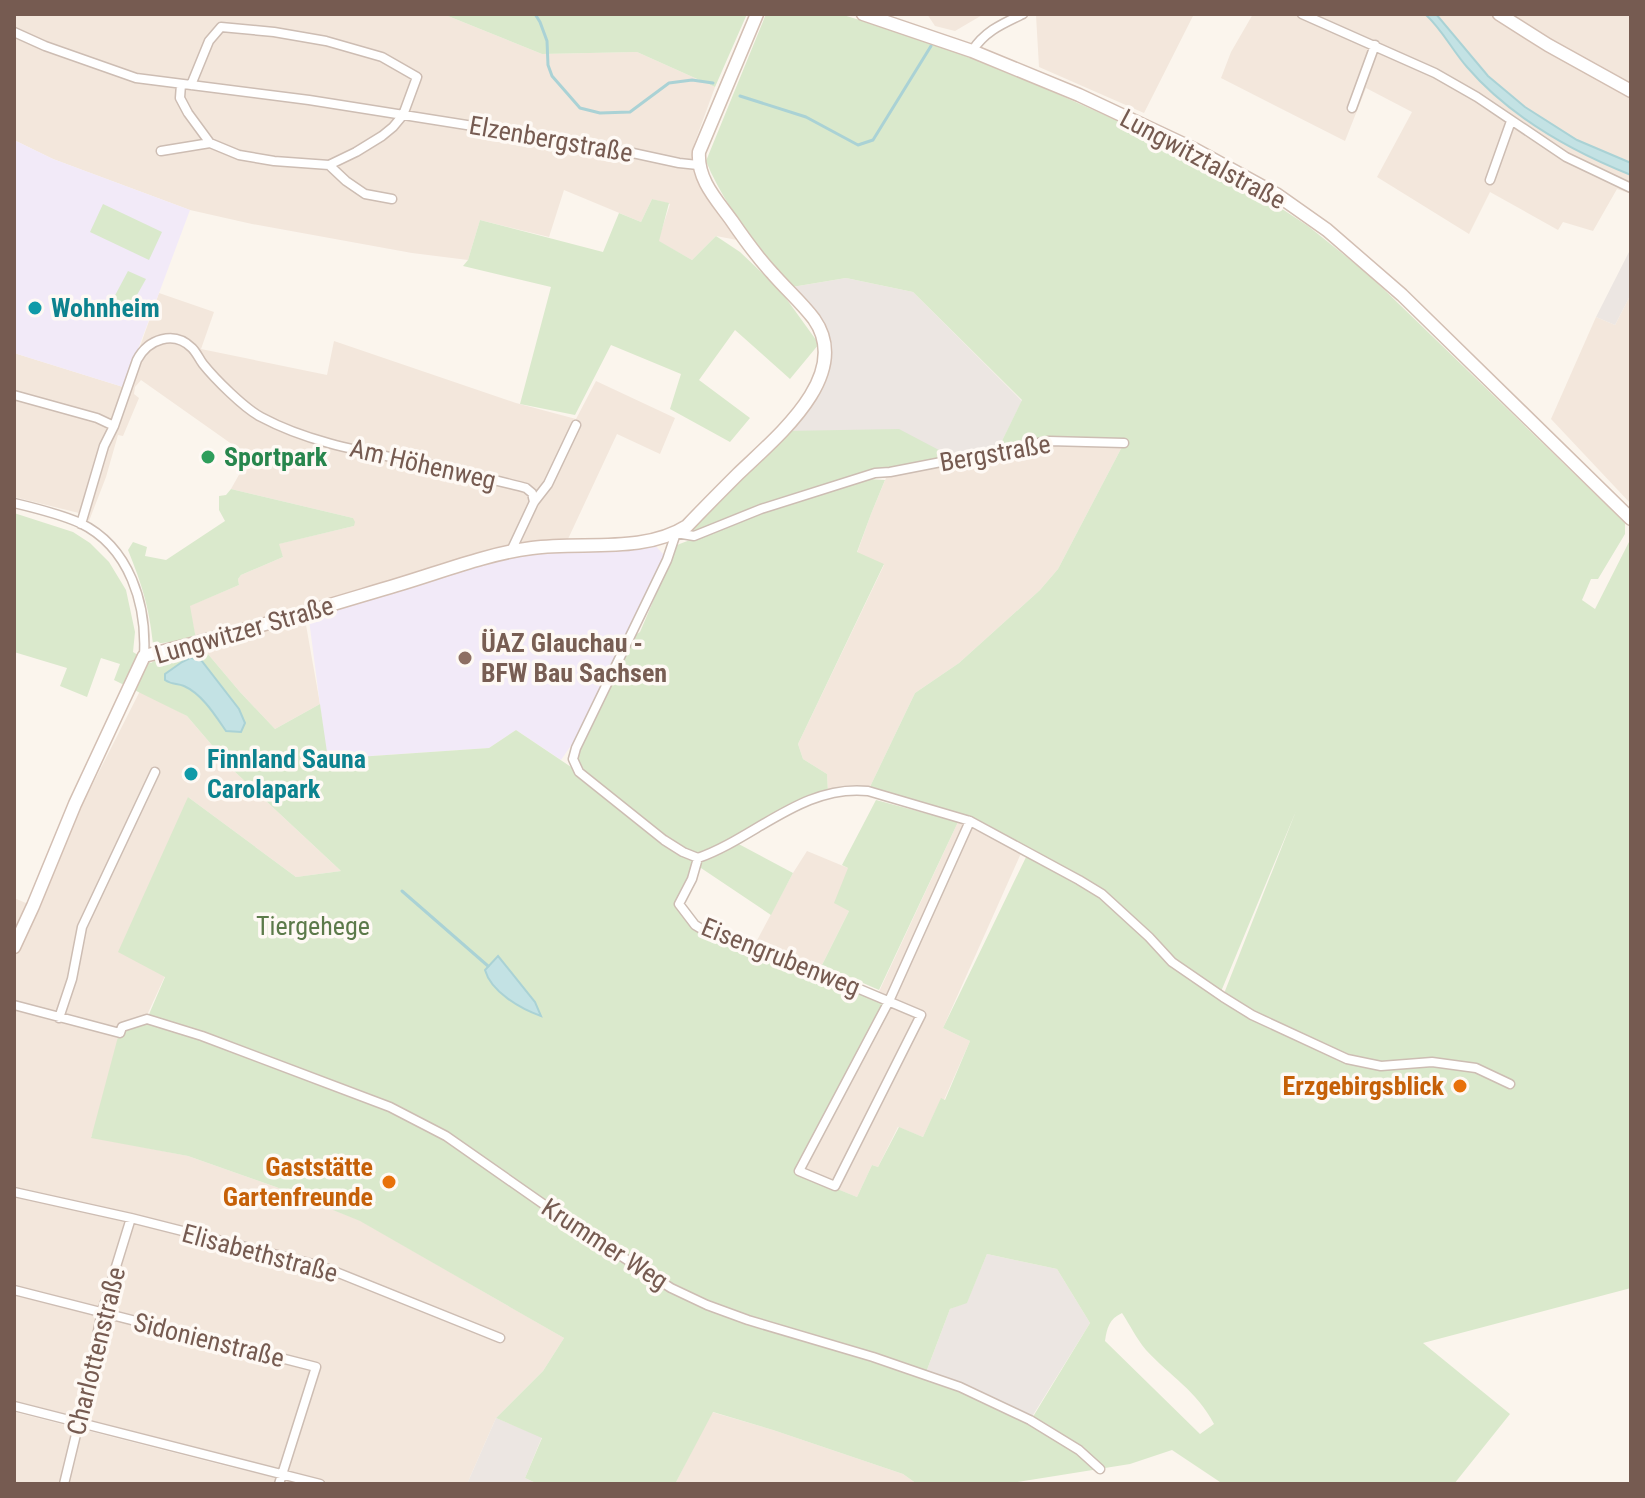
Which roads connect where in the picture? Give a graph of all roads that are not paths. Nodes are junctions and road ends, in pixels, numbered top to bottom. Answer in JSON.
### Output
{"nodes":[{"id":1,"x":757,"y":14,"type":"edge"},
{"id":2,"x":863,"y":14,"type":"edge"},
{"id":3,"x":1023,"y":14,"type":"edge"},
{"id":4,"x":1302,"y":14,"type":"edge"},
{"id":5,"x":1499,"y":14,"type":"edge"},
{"id":6,"x":14,"y":32,"type":"edge"},
{"id":7,"x":1375,"y":45,"type":"junction"},
{"id":8,"x":972,"y":51,"type":"junction"},
{"id":9,"x":186,"y":85,"type":"junction"},
{"id":10,"x":1631,"y":91,"type":"edge"},
{"id":11,"x":1352,"y":108,"type":"dead end"},
{"id":12,"x":403,"y":115,"type":"junction"},
{"id":13,"x":1511,"y":121,"type":"junction"},
{"id":14,"x":210,"y":143,"type":"junction"},
{"id":15,"x":161,"y":151,"type":"dead end"},
{"id":16,"x":329,"y":165,"type":"junction"},
{"id":17,"x":698,"y":165,"type":"junction"},
{"id":18,"x":1490,"y":180,"type":"dead end"},
{"id":19,"x":1631,"y":188,"type":"edge"},
{"id":20,"x":392,"y":199,"type":"dead end"},
{"id":21,"x":14,"y":395,"type":"edge"},
{"id":22,"x":576,"y":425,"type":"dead end"},
{"id":23,"x":114,"y":426,"type":"junction"},
{"id":24,"x":1124,"y":443,"type":"dead end"},
{"id":25,"x":534,"y":502,"type":"junction"},
{"id":26,"x":14,"y":503,"type":"edge"},
{"id":27,"x":1631,"y":519,"type":"edge"},
{"id":28,"x":81,"y":524,"type":"junction"},
{"id":29,"x":676,"y":533,"type":"junction"},
{"id":30,"x":510,"y":552,"type":"junction"},
{"id":31,"x":144,"y":656,"type":"junction"},
{"id":32,"x":155,"y":772,"type":"dead end"},
{"id":33,"x":970,"y":821,"type":"junction"},
{"id":34,"x":698,"y":858,"type":"junction"},
{"id":35,"x":14,"y":947,"type":"edge"},
{"id":36,"x":889,"y":1001,"type":"junction"},
{"id":37,"x":14,"y":1005,"type":"edge"},
{"id":38,"x":59,"y":1018,"type":"junction"},
{"id":39,"x":1510,"y":1084,"type":"dead end"},
{"id":40,"x":14,"y":1192,"type":"edge"},
{"id":41,"x":131,"y":1218,"type":"junction"},
{"id":42,"x":14,"y":1290,"type":"edge"},
{"id":43,"x":102,"y":1312,"type":"junction"},
{"id":44,"x":500,"y":1338,"type":"dead end"},
{"id":45,"x":14,"y":1406,"type":"edge"},
{"id":46,"x":79,"y":1422,"type":"junction"},
{"id":47,"x":1100,"y":1469,"type":"dead end"},
{"id":48,"x":281,"y":1479,"type":"edge"},
{"id":49,"x":64,"y":1484,"type":"edge"},
{"id":50,"x":320,"y":1484,"type":"edge"}],
"edges":[{"from":1,"to":17,"type":"street"},
{"from":2,"to":8,"type":"street","name":"Lungwitztalstraße"},
{"from":3,"to":8,"type":"street"},
{"from":4,"to":7,"type":"street"},
{"from":5,"to":10,"type":"street"},
{"from":6,"to":9,"type":"street","name":"Elzenbergstraße"},
{"from":7,"to":11,"type":"street"},
{"from":7,"to":13,"type":"street"},
{"from":8,"to":27,"type":"street","name":"Lungwitztalstraße"},
{"from":9,"to":12,"type":"street","name":"Elzenbergstraße"},
{"from":9,"to":12,"type":"street"},
{"from":9,"to":14,"type":"street"},
{"from":12,"to":16,"type":"street"},
{"from":12,"to":17,"type":"street","name":"Elzenbergstraße"},
{"from":13,"to":18,"type":"street"},
{"from":13,"to":19,"type":"street"},
{"from":14,"to":15,"type":"street"},
{"from":14,"to":16,"type":"street"},
{"from":16,"to":20,"type":"street"},
{"from":17,"to":29,"type":"street"},
{"from":21,"to":23,"type":"street"},
{"from":22,"to":25,"type":"street"},
{"from":23,"to":25,"type":"street","name":"Am Höhenweg"},
{"from":23,"to":28,"type":"street","name":"Am Höhenweg"},
{"from":24,"to":29,"type":"street","name":"Bergstraße"},
{"from":25,"to":30,"type":"street"},
{"from":26,"to":28,"type":"street"},
{"from":28,"to":31,"type":"street"},
{"from":29,"to":30,"type":"street","name":"Lungwitzer Straße"},
{"from":29,"to":34,"type":"street"},
{"from":30,"to":31,"type":"street","name":"Lungwitzer Straße"},
{"from":31,"to":35,"type":"street","name":"Lungwitzer Straße"},
{"from":32,"to":38,"type":"street"},
{"from":33,"to":34,"type":"street"},
{"from":33,"to":36,"type":"street","name":"Eisengrubenweg"},
{"from":33,"to":39,"type":"street"},
{"from":34,"to":36,"type":"street","name":"Eisengrubenweg"},
{"from":36,"to":36,"type":"street","name":"Eisengrubenweg"},
{"from":37,"to":38,"type":"street"},
{"from":38,"to":47,"type":"street","name":"Krummer Weg"},
{"from":40,"to":41,"type":"street","name":"Elisabethstraße"},
{"from":41,"to":43,"type":"street","name":"Charlottenstraße"},
{"from":41,"to":44,"type":"street","name":"Elisabethstraße"},
{"from":42,"to":43,"type":"street","name":"Sidonienstraße"},
{"from":43,"to":46,"type":"street","name":"Charlottenstraße"},
{"from":43,"to":48,"type":"street","name":"Sidonienstraße"},
{"from":45,"to":46,"type":"street"},
{"from":46,"to":48,"type":"street"},
{"from":46,"to":49,"type":"street","name":"Charlottenstraße"},
{"from":48,"to":50,"type":"street"}]}
